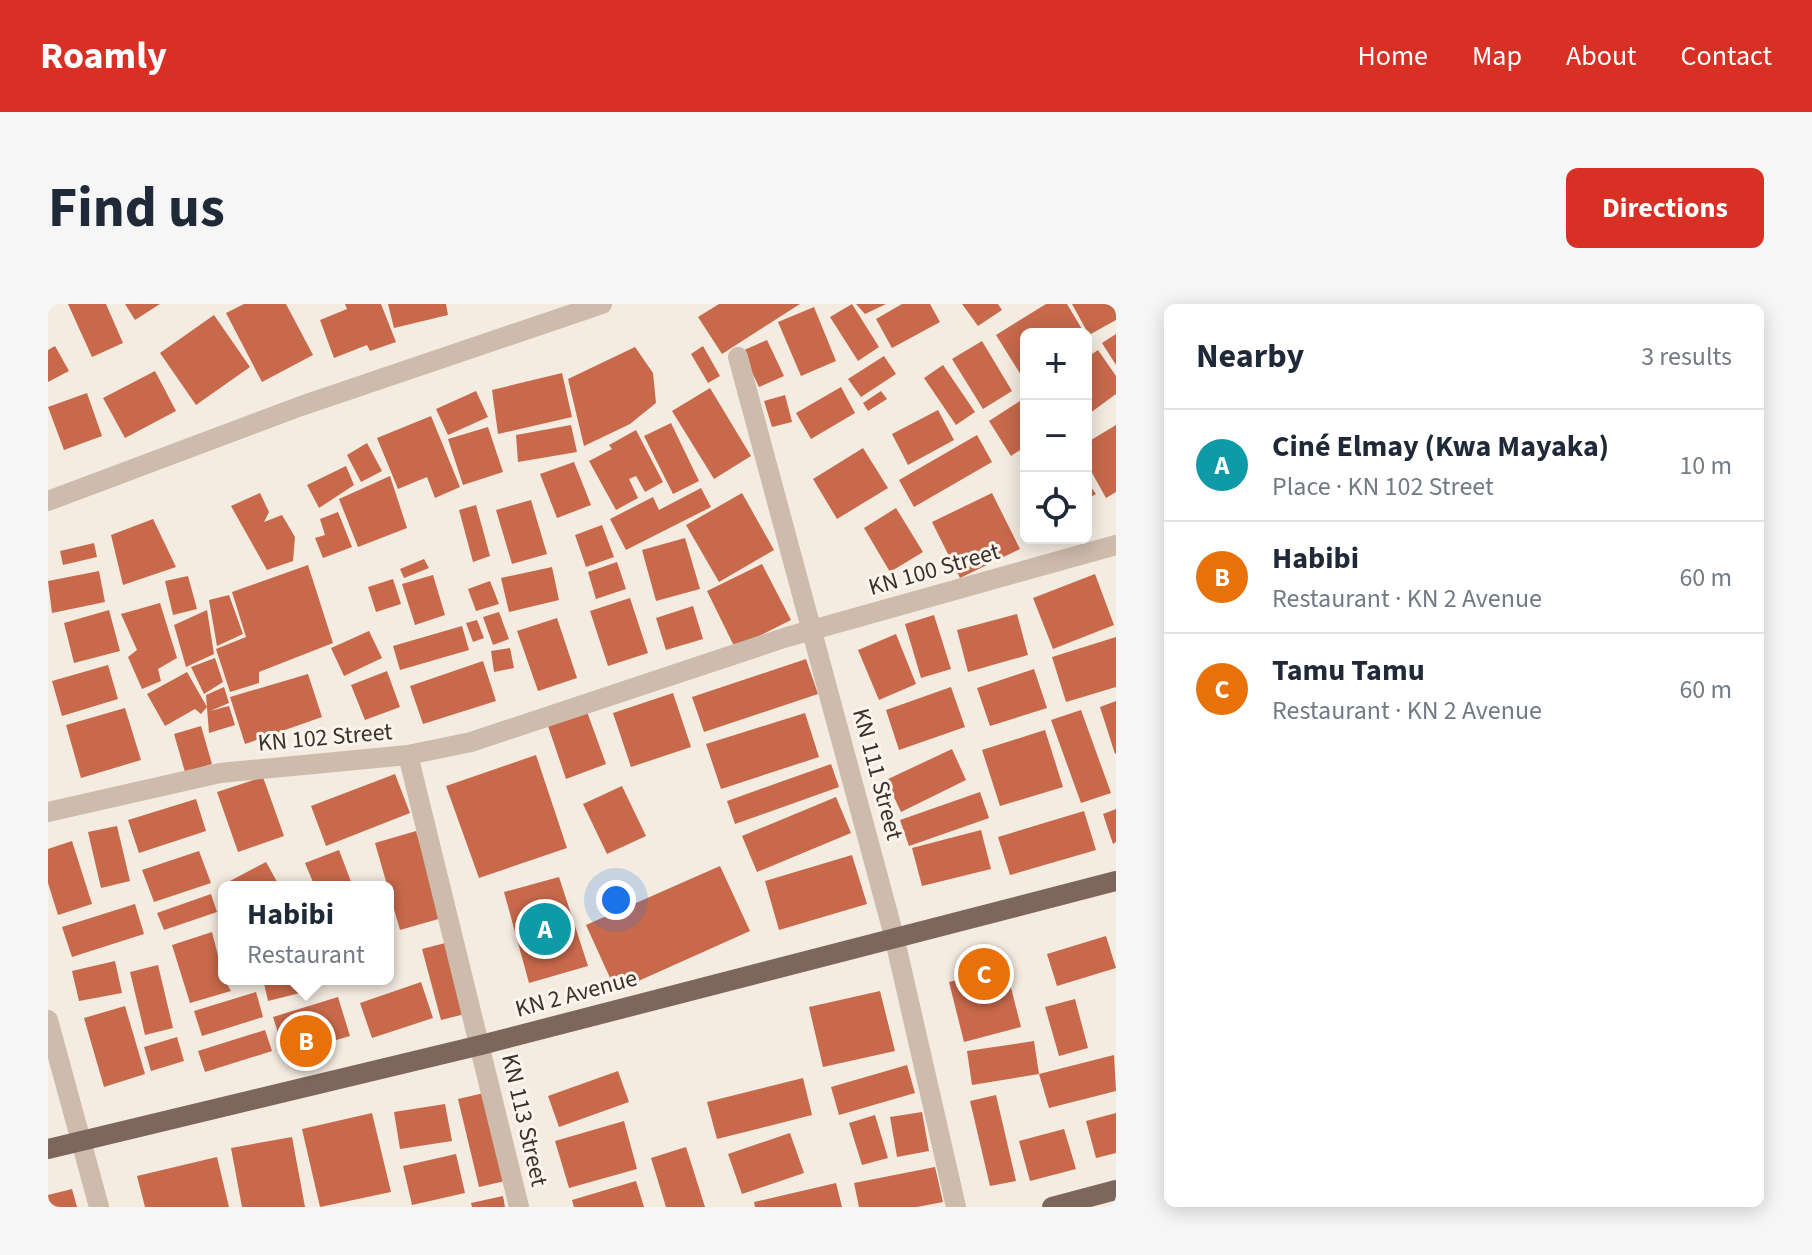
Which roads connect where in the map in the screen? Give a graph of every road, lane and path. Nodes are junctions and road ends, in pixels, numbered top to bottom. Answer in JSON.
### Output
{"nodes":[{"id":1,"x":602,"y":304,"type":"edge"},
{"id":2,"x":738,"y":357,"type":"dead end"},
{"id":3,"x":48,"y":501,"type":"edge"},
{"id":4,"x":1116,"y":545,"type":"edge"},
{"id":5,"x":812,"y":631,"type":"junction"},
{"id":6,"x":408,"y":755,"type":"junction"},
{"id":7,"x":48,"y":812,"type":"edge"},
{"id":8,"x":1116,"y":881,"type":"edge"},
{"id":9,"x":894,"y":936,"type":"junction"},
{"id":10,"x":48,"y":1020,"type":"edge"},
{"id":11,"x":481,"y":1045,"type":"junction"},
{"id":12,"x":82,"y":1140,"type":"junction"},
{"id":13,"x":48,"y":1149,"type":"edge"},
{"id":14,"x":1116,"y":1190,"type":"edge"},
{"id":15,"x":99,"y":1207,"type":"edge"},
{"id":16,"x":519,"y":1207,"type":"edge"},
{"id":17,"x":956,"y":1207,"type":"edge"},
{"id":18,"x":1052,"y":1207,"type":"edge"}],
"edges":[{"from":1,"to":3,"type":"street"},
{"from":2,"to":5,"type":"street","name":"KN 111 Street"},
{"from":4,"to":5,"type":"street","name":"KN 100 Street"},
{"from":5,"to":6,"type":"street","name":"KN 100 Street"},
{"from":5,"to":9,"type":"street","name":"KN 111 Street"},
{"from":6,"to":7,"type":"street","name":"KN 102 Street"},
{"from":6,"to":11,"type":"street","name":"KN 102 Street"},
{"from":8,"to":9,"type":"main road","name":"KN 2 Avenue"},
{"from":9,"to":11,"type":"main road","name":"KN 2 Avenue"},
{"from":9,"to":17,"type":"street","name":"KN 111 Street"},
{"from":10,"to":12,"type":"street"},
{"from":11,"to":12,"type":"main road","name":"KN 2 Avenue"},
{"from":11,"to":16,"type":"street","name":"KN 113 Street"},
{"from":12,"to":13,"type":"main road","name":"KN 2 Avenue"},
{"from":12,"to":15,"type":"street"},
{"from":14,"to":18,"type":"main road"}]}
